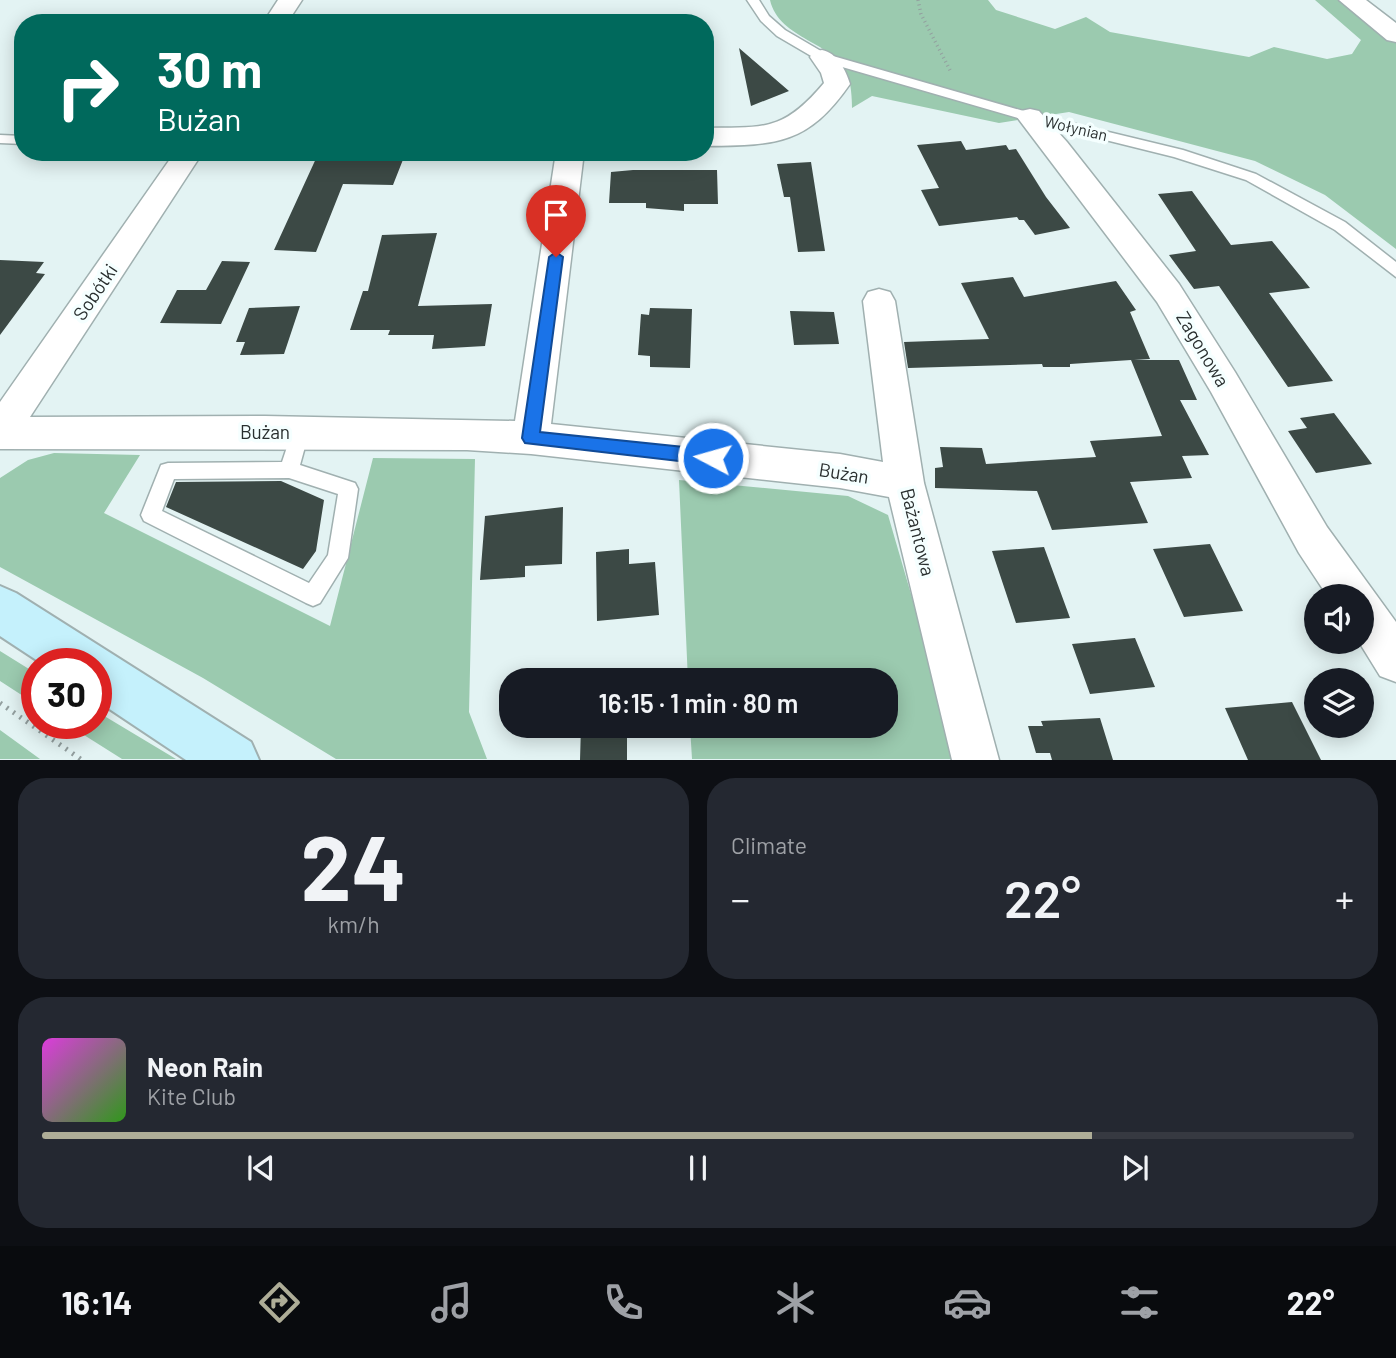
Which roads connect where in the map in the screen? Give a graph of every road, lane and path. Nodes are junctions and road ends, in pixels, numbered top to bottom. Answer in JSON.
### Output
{"nodes":[{"id":1,"x":754,"y":0,"type":"edge"},
{"id":2,"x":918,"y":0,"type":"edge"},
{"id":3,"x":1351,"y":0,"type":"edge"},
{"id":4,"x":1396,"y":35,"type":"edge"},
{"id":5,"x":822,"y":57,"type":"junction"},
{"id":6,"x":964,"y":96,"type":"junction"},
{"id":7,"x":1030,"y":117,"type":"junction"},
{"id":8,"x":714,"y":137,"type":"edge"},
{"id":9,"x":184,"y":161,"type":"edge"},
{"id":10,"x":569,"y":161,"type":"edge"},
{"id":11,"x":1396,"y":271,"type":"edge"},
{"id":12,"x":879,"y":301,"type":"dead end"},
{"id":13,"x":300,"y":432,"type":"junction"},
{"id":14,"x":0,"y":433,"type":"edge"},
{"id":15,"x":531,"y":438,"type":"junction"},
{"id":16,"x":289,"y":470,"type":"junction"},
{"id":17,"x":905,"y":483,"type":"junction"},
{"id":18,"x":1344,"y":584,"type":"edge"},
{"id":19,"x":0,"y":609,"type":"edge"},
{"id":20,"x":1374,"y":627,"type":"edge"},
{"id":21,"x":61,"y":648,"type":"edge"},
{"id":22,"x":1396,"y":660,"type":"edge"},
{"id":23,"x":112,"y":681,"type":"edge"},
{"id":24,"x":0,"y":703,"type":"edge"},
{"id":25,"x":82,"y":760,"type":"edge"},
{"id":26,"x":233,"y":760,"type":"edge"},
{"id":27,"x":976,"y":760,"type":"edge"}],
"edges":[{"from":1,"to":5,"type":"lane","name":"Wołynian"},
{"from":2,"to":6,"type":"path"},
{"from":3,"to":4,"type":"street"},
{"from":5,"to":6,"type":"lane","name":"Wołynian"},
{"from":5,"to":8,"type":"street"},
{"from":6,"to":7,"type":"lane","name":"Wołynian"},
{"from":7,"to":11,"type":"lane","name":"Wołynian"},
{"from":7,"to":18,"type":"street","name":"Zagonowa"},
{"from":9,"to":14,"type":"street","name":"Sobótki"},
{"from":10,"to":15,"type":"street"},
{"from":12,"to":17,"type":"street","name":"Bażantowa"},
{"from":13,"to":14,"type":"street","name":"Bużan"},
{"from":13,"to":15,"type":"street","name":"Bużan"},
{"from":13,"to":16,"type":"lane"},
{"from":15,"to":17,"type":"street","name":"Bużan"},
{"from":16,"to":16,"type":"lane"},
{"from":17,"to":27,"type":"street","name":"Bażantowa"},
{"from":19,"to":21,"type":"main road"},
{"from":20,"to":22,"type":"street"},
{"from":23,"to":26,"type":"main road"},
{"from":24,"to":25,"type":"path"}]}
